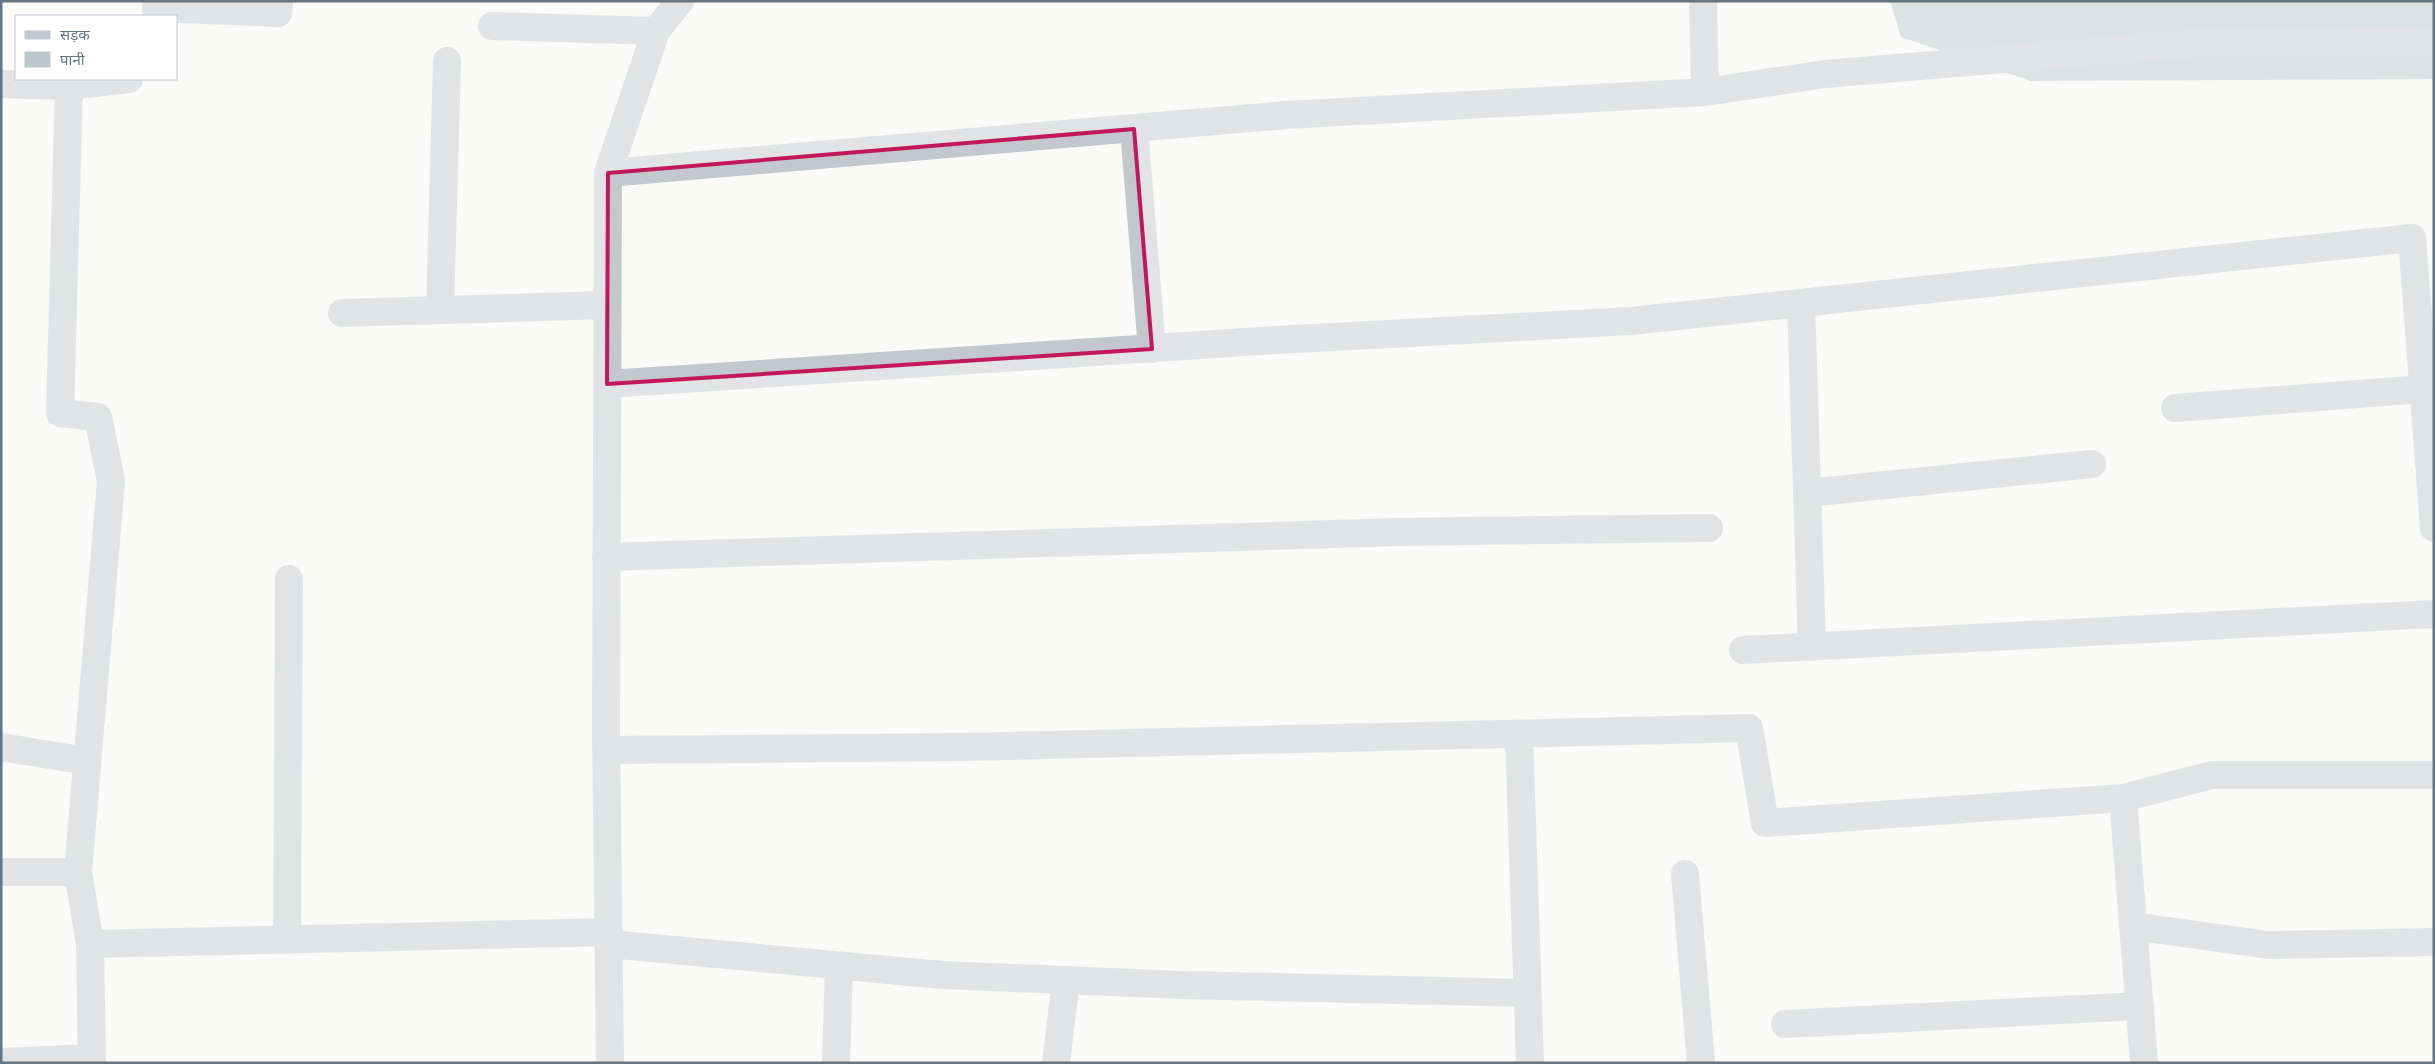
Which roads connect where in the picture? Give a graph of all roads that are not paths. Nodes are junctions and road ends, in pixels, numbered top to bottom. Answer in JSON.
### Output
{"nodes":[{"id":1,"x":279,"y":1,"type":"edge"},
{"id":2,"x":680,"y":1,"type":"edge"},
{"id":3,"x":1703,"y":1,"type":"edge"},
{"id":4,"x":156,"y":8,"type":"dead end"},
{"id":5,"x":492,"y":26,"type":"dead end"},
{"id":6,"x":656,"y":31,"type":"junction"},
{"id":7,"x":2434,"y":42,"type":"edge"},
{"id":8,"x":447,"y":61,"type":"dead end"},
{"id":9,"x":120,"y":80,"type":"edge"},
{"id":10,"x":1,"y":84,"type":"edge"},
{"id":11,"x":69,"y":86,"type":"junction"},
{"id":12,"x":1705,"y":92,"type":"junction"},
{"id":13,"x":1134,"y":129,"type":"junction"},
{"id":14,"x":608,"y":173,"type":"junction"},
{"id":15,"x":1801,"y":303,"type":"junction"},
{"id":16,"x":607,"y":305,"type":"junction"},
{"id":17,"x":440,"y":310,"type":"junction"},
{"id":18,"x":342,"y":313,"type":"dead end"},
{"id":19,"x":1152,"y":349,"type":"junction"},
{"id":20,"x":607,"y":384,"type":"junction"},
{"id":21,"x":2423,"y":389,"type":"junction"},
{"id":22,"x":2175,"y":408,"type":"dead end"},
{"id":23,"x":2092,"y":464,"type":"dead end"},
{"id":24,"x":1807,"y":493,"type":"junction"},
{"id":25,"x":1709,"y":528,"type":"dead end"},
{"id":26,"x":2434,"y":528,"type":"edge"},
{"id":27,"x":606,"y":557,"type":"junction"},
{"id":28,"x":289,"y":579,"type":"dead end"},
{"id":29,"x":2434,"y":614,"type":"edge"},
{"id":30,"x":1812,"y":646,"type":"junction"},
{"id":31,"x":1743,"y":650,"type":"dead end"},
{"id":32,"x":1519,"y":734,"type":"junction"},
{"id":33,"x":1,"y":747,"type":"edge"},
{"id":34,"x":606,"y":750,"type":"junction"},
{"id":35,"x":87,"y":761,"type":"junction"},
{"id":36,"x":2434,"y":775,"type":"edge"},
{"id":37,"x":2123,"y":798,"type":"junction"},
{"id":38,"x":1,"y":872,"type":"edge"},
{"id":39,"x":78,"y":872,"type":"junction"},
{"id":40,"x":1685,"y":874,"type":"dead end"},
{"id":41,"x":2133,"y":926,"type":"junction"},
{"id":42,"x":608,"y":938,"type":"junction"},
{"id":43,"x":286,"y":940,"type":"junction"},
{"id":44,"x":2434,"y":942,"type":"edge"},
{"id":45,"x":90,"y":944,"type":"junction"},
{"id":46,"x":839,"y":966,"type":"junction"},
{"id":47,"x":1066,"y":980,"type":"junction"},
{"id":48,"x":1528,"y":992,"type":"junction"},
{"id":49,"x":2140,"y":1006,"type":"junction"},
{"id":50,"x":1785,"y":1024,"type":"dead end"},
{"id":51,"x":92,"y":1061,"type":"edge"},
{"id":52,"x":1,"y":1062,"type":"edge"},
{"id":53,"x":610,"y":1063,"type":"edge"},
{"id":54,"x":836,"y":1063,"type":"edge"},
{"id":55,"x":1056,"y":1063,"type":"edge"},
{"id":56,"x":1530,"y":1063,"type":"edge"},
{"id":57,"x":1701,"y":1063,"type":"edge"},
{"id":58,"x":2144,"y":1063,"type":"edge"}],
"edges":[{"from":1,"to":4,"type":"street"},
{"from":2,"to":6,"type":"street"},
{"from":3,"to":12,"type":"street"},
{"from":5,"to":6,"type":"street"},
{"from":6,"to":14,"type":"street"},
{"from":7,"to":12,"type":"street"},
{"from":8,"to":17,"type":"street"},
{"from":9,"to":11,"type":"street"},
{"from":10,"to":11,"type":"street"},
{"from":11,"to":35,"type":"street"},
{"from":12,"to":13,"type":"street"},
{"from":13,"to":14,"type":"street"},
{"from":13,"to":19,"type":"street"},
{"from":14,"to":16,"type":"street"},
{"from":15,"to":19,"type":"street"},
{"from":15,"to":21,"type":"street"},
{"from":15,"to":24,"type":"street"},
{"from":16,"to":17,"type":"street"},
{"from":16,"to":20,"type":"street"},
{"from":17,"to":18,"type":"street"},
{"from":19,"to":20,"type":"street"},
{"from":20,"to":27,"type":"street"},
{"from":21,"to":22,"type":"street"},
{"from":21,"to":26,"type":"street"},
{"from":23,"to":24,"type":"street"},
{"from":24,"to":30,"type":"street"},
{"from":25,"to":27,"type":"street"},
{"from":27,"to":34,"type":"street"},
{"from":28,"to":43,"type":"street"},
{"from":29,"to":30,"type":"street"},
{"from":30,"to":31,"type":"street"},
{"from":32,"to":34,"type":"street"},
{"from":32,"to":37,"type":"street"},
{"from":32,"to":48,"type":"street"},
{"from":33,"to":35,"type":"street"},
{"from":34,"to":42,"type":"street"},
{"from":35,"to":39,"type":"street"},
{"from":36,"to":37,"type":"street"},
{"from":37,"to":41,"type":"street"},
{"from":38,"to":39,"type":"street"},
{"from":39,"to":45,"type":"street"},
{"from":40,"to":57,"type":"street"},
{"from":41,"to":44,"type":"street"},
{"from":41,"to":49,"type":"street"},
{"from":42,"to":43,"type":"street"},
{"from":42,"to":46,"type":"street"},
{"from":42,"to":53,"type":"street"},
{"from":43,"to":45,"type":"street"},
{"from":45,"to":51,"type":"street"},
{"from":46,"to":47,"type":"street"},
{"from":46,"to":54,"type":"street"},
{"from":47,"to":48,"type":"street"},
{"from":47,"to":55,"type":"street"},
{"from":48,"to":56,"type":"street"},
{"from":49,"to":50,"type":"street"},
{"from":49,"to":58,"type":"street"},
{"from":51,"to":52,"type":"street"}]}
